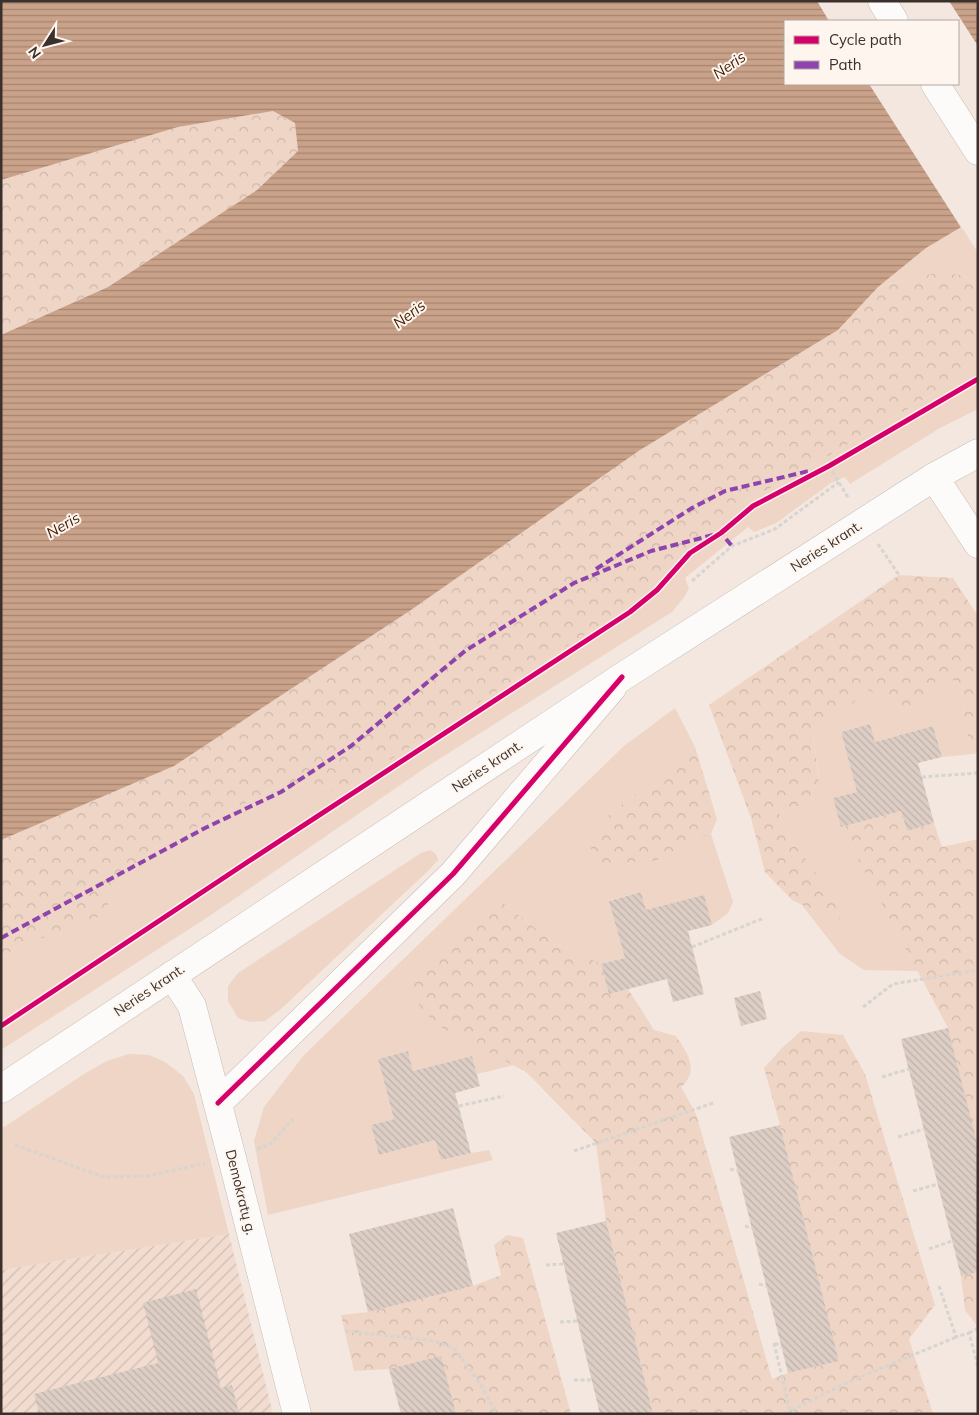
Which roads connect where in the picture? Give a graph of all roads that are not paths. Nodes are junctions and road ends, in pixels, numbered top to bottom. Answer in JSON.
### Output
{"nodes":[{"id":1,"x":882,"y":1,"type":"edge"},
{"id":2,"x":893,"y":20,"type":"edge"},
{"id":3,"x":935,"y":85,"type":"edge"},
{"id":4,"x":978,"y":151,"type":"edge"},
{"id":5,"x":978,"y":453,"type":"edge"},
{"id":6,"x":934,"y":477,"type":"junction"},
{"id":7,"x":978,"y":544,"type":"edge"},
{"id":8,"x":622,"y":677,"type":"junction"},
{"id":9,"x":172,"y":975,"type":"junction"},
{"id":10,"x":1,"y":1089,"type":"edge"},
{"id":11,"x":218,"y":1103,"type":"junction"},
{"id":12,"x":297,"y":1414,"type":"edge"}],
"edges":[{"from":1,"to":2,"type":"main road"},
{"from":3,"to":4,"type":"main road"},
{"from":5,"to":6,"type":"main road","name":"Neries krant."},
{"from":6,"to":7,"type":"main road"},
{"from":6,"to":8,"type":"main road","name":"Neries krant."},
{"from":8,"to":9,"type":"main road","name":"Neries krant."},
{"from":8,"to":11,"type":"main road"},
{"from":9,"to":10,"type":"main road","name":"Neries krant."},
{"from":9,"to":11,"type":"main road","name":"Demokratų g."},
{"from":11,"to":12,"type":"main road","name":"Demokratų g."}]}
